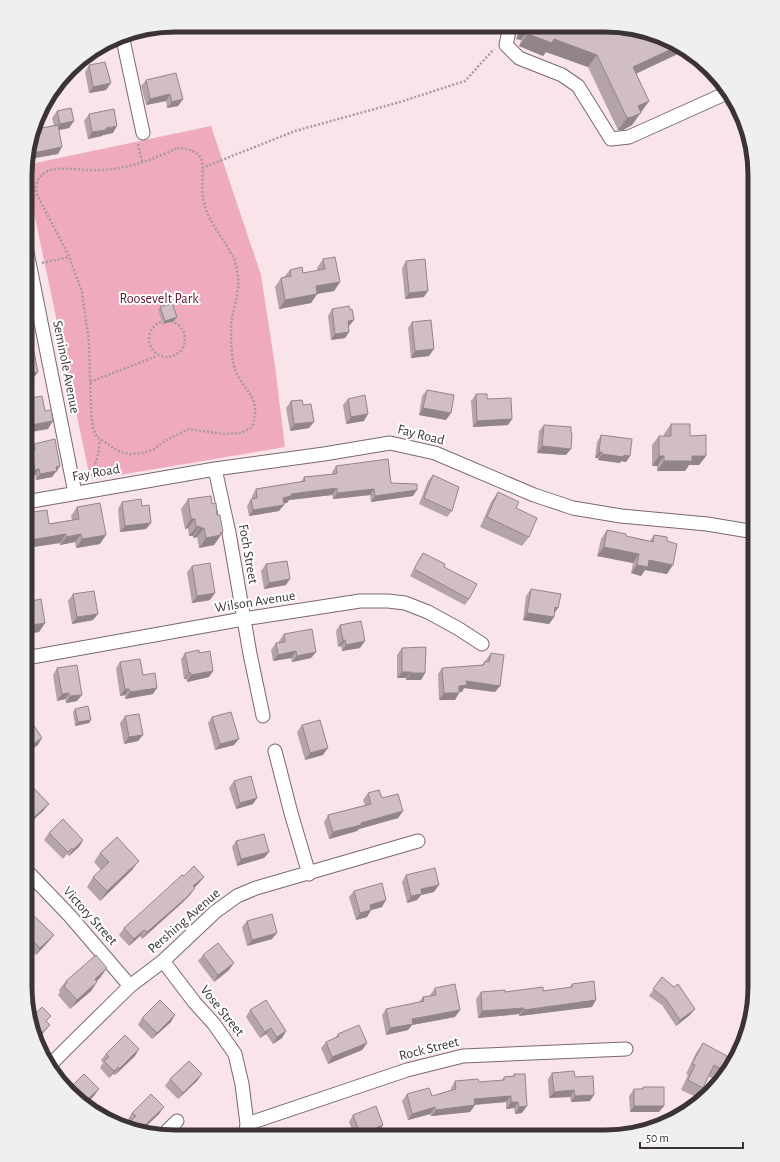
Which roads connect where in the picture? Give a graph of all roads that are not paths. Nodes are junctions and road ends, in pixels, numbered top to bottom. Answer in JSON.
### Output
{"nodes":[{"id":1,"x":509,"y":32,"type":"edge"},
{"id":2,"x":123,"y":42,"type":"edge"},
{"id":3,"x":723,"y":95,"type":"edge"},
{"id":4,"x":143,"y":133,"type":"dead end"},
{"id":5,"x":32,"y":282,"type":"edge"},
{"id":6,"x":215,"y":469,"type":"junction"},
{"id":7,"x":75,"y":492,"type":"junction"},
{"id":8,"x":32,"y":501,"type":"edge"},
{"id":9,"x":748,"y":531,"type":"edge"},
{"id":10,"x":243,"y":619,"type":"junction"},
{"id":11,"x":482,"y":644,"type":"dead end"},
{"id":12,"x":32,"y":657,"type":"edge"},
{"id":13,"x":263,"y":716,"type":"dead end"},
{"id":14,"x":275,"y":751,"type":"dead end"},
{"id":15,"x":418,"y":841,"type":"dead end"},
{"id":16,"x":309,"y":874,"type":"junction"},
{"id":17,"x":32,"y":876,"type":"edge"},
{"id":18,"x":162,"y":961,"type":"junction"},
{"id":19,"x":130,"y":986,"type":"junction"},
{"id":20,"x":626,"y":1049,"type":"dead end"},
{"id":21,"x":53,"y":1062,"type":"edge"},
{"id":22,"x":177,"y":1121,"type":"dead end"},
{"id":23,"x":168,"y":1130,"type":"edge"},
{"id":24,"x":246,"y":1130,"type":"edge"}],
"edges":[{"from":1,"to":3,"type":"street"},
{"from":2,"to":4,"type":"street"},
{"from":5,"to":7,"type":"street","name":"Seminole Avenue"},
{"from":6,"to":7,"type":"street","name":"Fay Road"},
{"from":6,"to":9,"type":"street","name":"Fay Road"},
{"from":6,"to":10,"type":"street","name":"Foch Street"},
{"from":7,"to":8,"type":"street","name":"Fay Road"},
{"from":10,"to":11,"type":"street","name":"Wilson Avenue"},
{"from":10,"to":12,"type":"street","name":"Wilson Avenue"},
{"from":10,"to":13,"type":"street","name":"Foch Street"},
{"from":14,"to":16,"type":"street"},
{"from":15,"to":16,"type":"street","name":"Pershing Avenue"},
{"from":16,"to":18,"type":"street","name":"Pershing Avenue"},
{"from":17,"to":19,"type":"street","name":"Victory Street"},
{"from":18,"to":19,"type":"street","name":"Pershing Avenue"},
{"from":18,"to":24,"type":"street","name":"Vose Street"},
{"from":19,"to":21,"type":"street","name":"Pershing Avenue"},
{"from":20,"to":24,"type":"street","name":"Rock Street"},
{"from":22,"to":23,"type":"street"}]}
